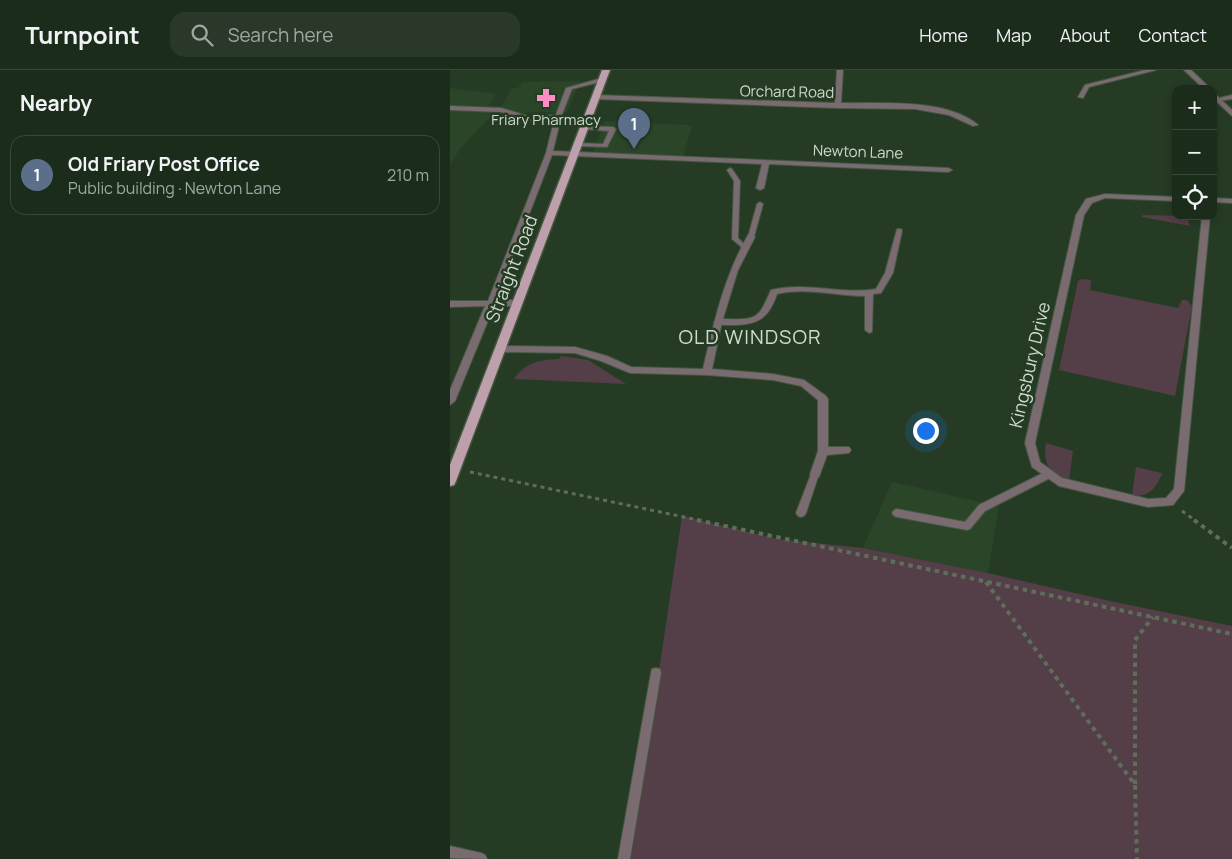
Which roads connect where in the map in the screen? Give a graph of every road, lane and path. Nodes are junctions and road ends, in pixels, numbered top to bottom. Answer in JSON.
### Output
{"nodes":[{"id":1,"x":606,"y":70,"type":"edge"},
{"id":2,"x":840,"y":70,"type":"edge"},
{"id":3,"x":1153,"y":70,"type":"edge"},
{"id":4,"x":1187,"y":70,"type":"edge"},
{"id":5,"x":602,"y":80,"type":"junction"},
{"id":6,"x":1204,"y":85,"type":"edge"},
{"id":7,"x":1217,"y":96,"type":"edge"},
{"id":8,"x":1232,"y":96,"type":"edge"},
{"id":9,"x":595,"y":97,"type":"junction"},
{"id":10,"x":1081,"y":97,"type":"dead end"},
{"id":11,"x":1217,"y":97,"type":"edge"},
{"id":12,"x":838,"y":106,"type":"junction"},
{"id":13,"x":450,"y":108,"type":"edge"},
{"id":14,"x":1232,"y":114,"type":"edge"},
{"id":15,"x":558,"y":117,"type":"junction"},
{"id":16,"x":975,"y":125,"type":"dead end"},
{"id":17,"x":584,"y":128,"type":"junction"},
{"id":18,"x":577,"y":150,"type":"junction"},
{"id":19,"x":549,"y":153,"type":"junction"},
{"id":20,"x":766,"y":162,"type":"junction"},
{"id":21,"x":730,"y":170,"type":"dead end"},
{"id":22,"x":948,"y":170,"type":"dead end"},
{"id":23,"x":760,"y":188,"type":"dead end"},
{"id":24,"x":1172,"y":199,"type":"edge"},
{"id":25,"x":1217,"y":200,"type":"edge"},
{"id":26,"x":1232,"y":201,"type":"edge"},
{"id":27,"x":760,"y":204,"type":"dead end"},
{"id":28,"x":1206,"y":220,"type":"edge"},
{"id":29,"x":900,"y":231,"type":"dead end"},
{"id":30,"x":751,"y":237,"type":"joint"},
{"id":31,"x":745,"y":248,"type":"junction"},
{"id":32,"x":869,"y":294,"type":"junction"},
{"id":33,"x":492,"y":303,"type":"junction"},
{"id":34,"x":517,"y":303,"type":"junction"},
{"id":35,"x":450,"y":304,"type":"edge"},
{"id":36,"x":718,"y":322,"type":"junction"},
{"id":37,"x":869,"y":330,"type":"dead end"},
{"id":38,"x":500,"y":349,"type":"junction"},
{"id":39,"x":707,"y":372,"type":"junction"},
{"id":40,"x":450,"y":401,"type":"edge"},
{"id":41,"x":846,"y":450,"type":"dead end"},
{"id":42,"x":823,"y":451,"type":"junction"},
{"id":43,"x":454,"y":468,"type":"junction"},
{"id":44,"x":815,"y":474,"type":"joint"},
{"id":45,"x":1049,"y":474,"type":"junction"},
{"id":46,"x":450,"y":481,"type":"edge"},
{"id":47,"x":1169,"y":502,"type":"junction"},
{"id":48,"x":801,"y":513,"type":"dead end"},
{"id":49,"x":897,"y":513,"type":"dead end"},
{"id":50,"x":1232,"y":548,"type":"edge"},
{"id":51,"x":986,"y":582,"type":"junction"},
{"id":52,"x":1154,"y":617,"type":"junction"},
{"id":53,"x":1232,"y":634,"type":"edge"},
{"id":54,"x":656,"y":673,"type":"dead end"},
{"id":55,"x":1135,"y":785,"type":"junction"},
{"id":56,"x":450,"y":852,"type":"edge"},
{"id":57,"x":481,"y":859,"type":"edge"},
{"id":58,"x":624,"y":859,"type":"edge"},
{"id":59,"x":1137,"y":859,"type":"edge"}],
"edges":[{"from":1,"to":5,"type":"main road","name":"Straight Road"},
{"from":2,"to":12,"type":"street"},
{"from":3,"to":10,"type":"street"},
{"from":4,"to":6,"type":"street"},
{"from":5,"to":9,"type":"main road","name":"Straight Road"},
{"from":5,"to":15,"type":"street"},
{"from":7,"to":8,"type":"lane"},
{"from":9,"to":12,"type":"street","name":"Orchard Road"},
{"from":9,"to":17,"type":"main road","name":"Straight Road"},
{"from":11,"to":14,"type":"street"},
{"from":12,"to":16,"type":"street","name":"Orchard Road"},
{"from":13,"to":15,"type":"lane"},
{"from":15,"to":19,"type":"street"},
{"from":17,"to":18,"type":"main road","name":"Straight Road"},
{"from":17,"to":18,"type":"lane"},
{"from":18,"to":19,"type":"street","name":"Newton Lane"},
{"from":18,"to":20,"type":"street","name":"Newton Lane"},
{"from":18,"to":34,"type":"main road","name":"Straight Road"},
{"from":19,"to":33,"type":"street"},
{"from":20,"to":22,"type":"street","name":"Newton Lane"},
{"from":20,"to":23,"type":"street"},
{"from":21,"to":31,"type":"lane"},
{"from":24,"to":45,"type":"street","name":"Kingsbury Drive"},
{"from":25,"to":26,"type":"street"},
{"from":27,"to":30,"type":"lane"},
{"from":28,"to":47,"type":"street"},
{"from":29,"to":32,"type":"lane"},
{"from":30,"to":31,"type":"street"},
{"from":31,"to":36,"type":"street"},
{"from":32,"to":36,"type":"lane"},
{"from":32,"to":37,"type":"lane"},
{"from":33,"to":34,"type":"street"},
{"from":33,"to":35,"type":"street"},
{"from":33,"to":40,"type":"street"},
{"from":34,"to":38,"type":"main road","name":"Straight Road"},
{"from":36,"to":39,"type":"street"},
{"from":38,"to":39,"type":"street"},
{"from":38,"to":43,"type":"main road","name":"Straight Road"},
{"from":39,"to":42,"type":"street"},
{"from":41,"to":42,"type":"street"},
{"from":42,"to":44,"type":"street"},
{"from":43,"to":46,"type":"main road","name":"Straight Road"},
{"from":43,"to":51,"type":"path"},
{"from":44,"to":48,"type":"lane"},
{"from":45,"to":47,"type":"street","name":"Kingsbury Drive"},
{"from":45,"to":49,"type":"lane"},
{"from":47,"to":50,"type":"path"},
{"from":51,"to":52,"type":"path"},
{"from":51,"to":55,"type":"path"},
{"from":52,"to":53,"type":"path"},
{"from":52,"to":55,"type":"path"},
{"from":54,"to":58,"type":"lane"},
{"from":55,"to":59,"type":"path"},
{"from":56,"to":57,"type":"lane"}]}
